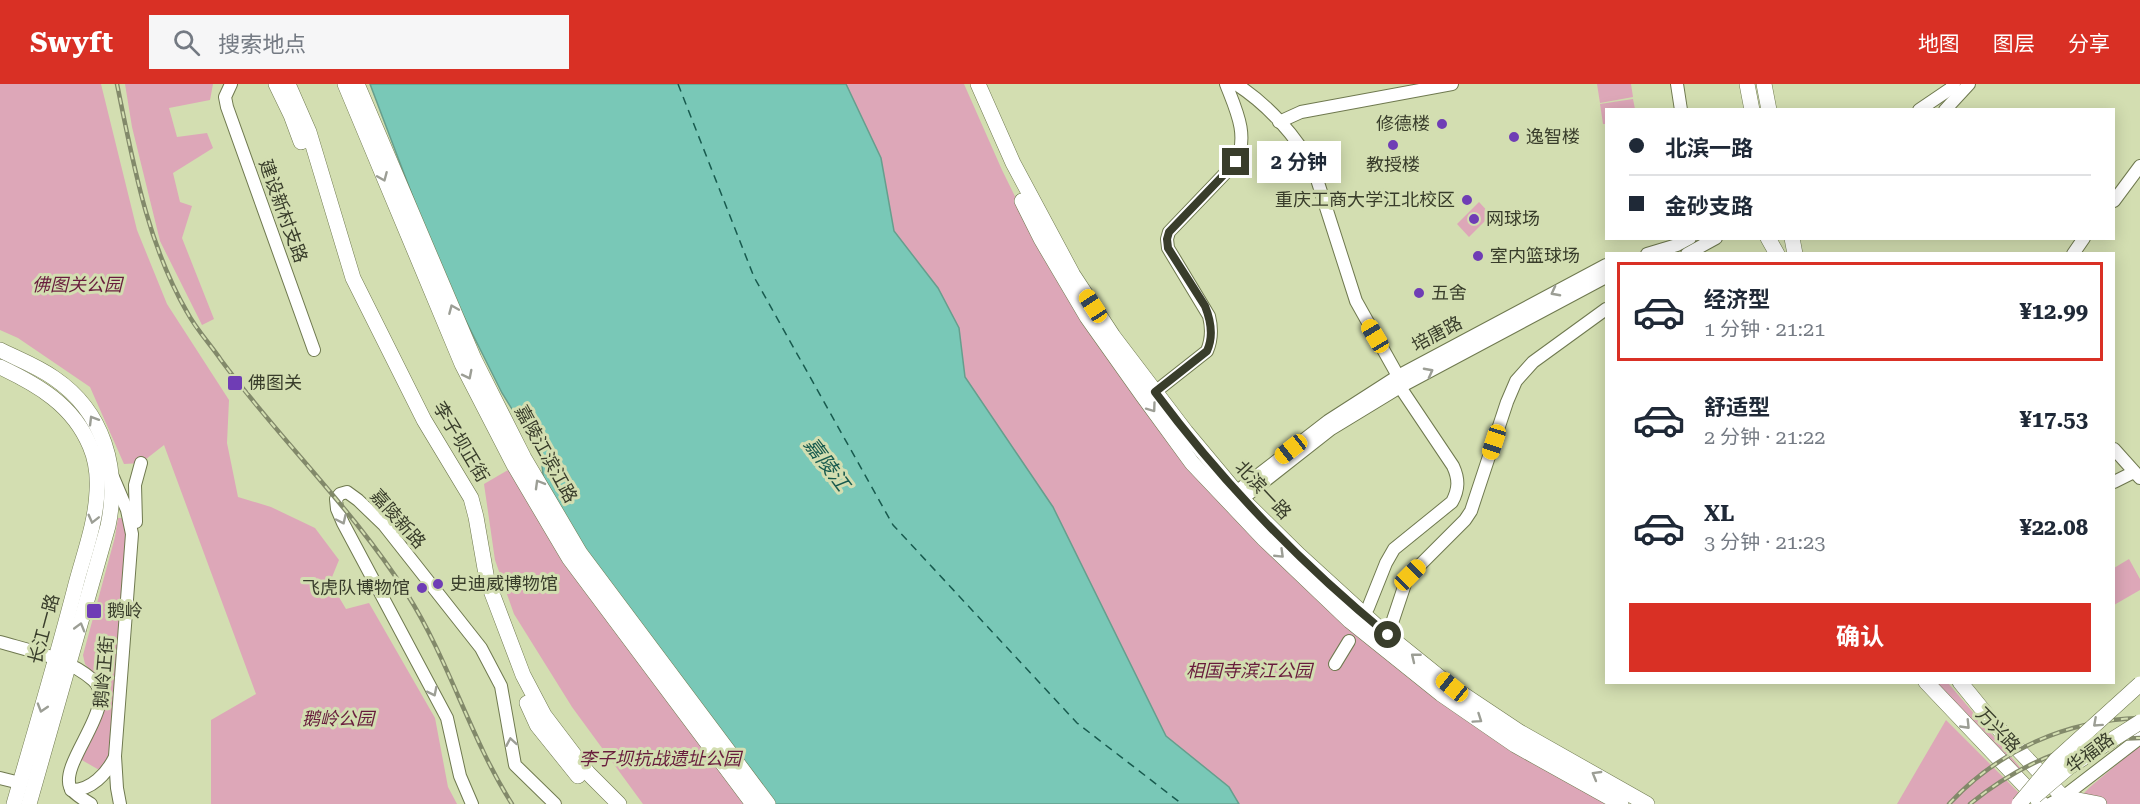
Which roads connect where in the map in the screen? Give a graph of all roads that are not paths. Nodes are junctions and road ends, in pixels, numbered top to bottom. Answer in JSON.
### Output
{"nodes":[{"id":1,"x":231,"y":84,"type":"edge"},
{"id":2,"x":276,"y":84,"type":"edge"},
{"id":3,"x":288,"y":84,"type":"edge"},
{"id":4,"x":345,"y":84,"type":"edge"},
{"id":5,"x":357,"y":84,"type":"edge"},
{"id":6,"x":968,"y":84,"type":"edge"},
{"id":7,"x":978,"y":84,"type":"edge"},
{"id":8,"x":1226,"y":84,"type":"edge"},
{"id":9,"x":1236,"y":84,"type":"edge"},
{"id":10,"x":1452,"y":84,"type":"edge"},
{"id":11,"x":1677,"y":84,"type":"edge"},
{"id":12,"x":1748,"y":84,"type":"edge"},
{"id":13,"x":1764,"y":84,"type":"edge"},
{"id":14,"x":1954,"y":84,"type":"edge"},
{"id":15,"x":1970,"y":84,"type":"edge"},
{"id":16,"x":1681,"y":108,"type":"edge"},
{"id":17,"x":1752,"y":108,"type":"edge"},
{"id":18,"x":1769,"y":108,"type":"edge"},
{"id":19,"x":1921,"y":108,"type":"edge"},
{"id":20,"x":1947,"y":108,"type":"edge"},
{"id":21,"x":296,"y":112,"type":"junction"},
{"id":22,"x":1279,"y":122,"type":"junction"},
{"id":23,"x":2140,"y":166,"type":"edge"},
{"id":24,"x":2115,"y":200,"type":"edge"},
{"id":25,"x":1686,"y":240,"type":"edge"},
{"id":26,"x":1712,"y":240,"type":"edge"},
{"id":27,"x":1654,"y":252,"type":"edge"},
{"id":28,"x":1691,"y":252,"type":"edge"},
{"id":29,"x":1605,"y":266,"type":"edge"},
{"id":30,"x":1605,"y":278,"type":"edge"},
{"id":31,"x":356,"y":296,"type":"junction"},
{"id":32,"x":1605,"y":310,"type":"edge"},
{"id":33,"x":0,"y":350,"type":"edge"},
{"id":34,"x":314,"y":351,"type":"dead end"},
{"id":35,"x":0,"y":367,"type":"edge"},
{"id":36,"x":1399,"y":381,"type":"junction"},
{"id":37,"x":1155,"y":392,"type":"junction"},
{"id":38,"x":2115,"y":450,"type":"edge"},
{"id":39,"x":141,"y":463,"type":"dead end"},
{"id":40,"x":112,"y":474,"type":"junction"},
{"id":41,"x":2137,"y":475,"type":"edge"},
{"id":42,"x":2115,"y":482,"type":"edge"},
{"id":43,"x":1239,"y":496,"type":"junction"},
{"id":44,"x":132,"y":534,"type":"junction"},
{"id":45,"x":1368,"y":608,"type":"dead end"},
{"id":46,"x":1388,"y":635,"type":"junction"},
{"id":47,"x":1349,"y":641,"type":"dead end"},
{"id":48,"x":0,"y":642,"type":"edge"},
{"id":49,"x":63,"y":662,"type":"junction"},
{"id":50,"x":1335,"y":664,"type":"dead end"},
{"id":51,"x":1928,"y":684,"type":"edge"},
{"id":52,"x":1962,"y":684,"type":"edge"},
{"id":53,"x":2140,"y":684,"type":"edge"},
{"id":54,"x":2140,"y":722,"type":"edge"},
{"id":55,"x":2140,"y":738,"type":"edge"},
{"id":56,"x":115,"y":756,"type":"junction"},
{"id":57,"x":0,"y":778,"type":"edge"},
{"id":58,"x":20,"y":783,"type":"junction"},
{"id":59,"x":71,"y":790,"type":"junction"},
{"id":60,"x":2057,"y":802,"type":"edge"},
{"id":61,"x":14,"y":804,"type":"edge"},
{"id":62,"x":28,"y":804,"type":"edge"},
{"id":63,"x":91,"y":804,"type":"edge"},
{"id":64,"x":120,"y":804,"type":"edge"},
{"id":65,"x":472,"y":804,"type":"edge"},
{"id":66,"x":555,"y":804,"type":"edge"},
{"id":67,"x":606,"y":804,"type":"edge"},
{"id":68,"x":620,"y":804,"type":"edge"},
{"id":69,"x":753,"y":804,"type":"edge"},
{"id":70,"x":768,"y":804,"type":"edge"},
{"id":71,"x":1622,"y":804,"type":"edge"},
{"id":72,"x":1647,"y":804,"type":"edge"},
{"id":73,"x":2019,"y":804,"type":"edge"},
{"id":74,"x":2026,"y":804,"type":"edge"},
{"id":75,"x":2042,"y":804,"type":"edge"},
{"id":76,"x":2099,"y":804,"type":"edge"}],
"edges":[{"from":1,"to":34,"type":"street","name":"建设新村支路"},
{"from":2,"to":21,"type":"main road","name":"李子坝正街"},
{"from":3,"to":21,"type":"main road","name":"李子坝正街"},
{"from":4,"to":69,"type":"main road","name":"嘉陵江滨江路","one_way":true},
{"from":70,"to":5,"type":"main road","name":"嘉陵江滨江路","one_way":true},
{"from":6,"to":71,"type":"main road","name":"北滨一路","one_way":true},
{"from":7,"to":37,"type":"main road","name":"北滨一路"},
{"from":8,"to":37,"type":"street"},
{"from":9,"to":22,"type":"street"},
{"from":10,"to":22,"type":"street"},
{"from":11,"to":16,"type":"street"},
{"from":12,"to":17,"type":"main road"},
{"from":13,"to":18,"type":"main road"},
{"from":14,"to":19,"type":"street"},
{"from":15,"to":20,"type":"street"},
{"from":21,"to":31,"type":"main road","name":"李子坝正街"},
{"from":22,"to":36,"type":"street"},
{"from":23,"to":24,"type":"street"},
{"from":25,"to":27,"type":"street"},
{"from":26,"to":28,"type":"street"},
{"from":29,"to":36,"type":"street","name":"培唐路","one_way":true},
{"from":36,"to":30,"type":"street","name":"培唐路","one_way":true},
{"from":31,"to":67,"type":"main road","name":"李子坝正街"},
{"from":31,"to":68,"type":"main road","name":"李子坝正街"},
{"from":32,"to":46,"type":"street"},
{"from":40,"to":33,"type":"main road","name":"长江一路","one_way":true},
{"from":35,"to":49,"type":"main road","name":"长江一路","one_way":true},
{"from":36,"to":43,"type":"street","name":"培唐路"},
{"from":36,"to":45,"type":"street"},
{"from":37,"to":43,"type":"main road","name":"北滨一路"},
{"from":38,"to":41,"type":"street"},
{"from":39,"to":44,"type":"street"},
{"from":40,"to":44,"type":"street","name":"鹅岭正街"},
{"from":49,"to":40,"type":"main road","name":"长江一路","one_way":true},
{"from":41,"to":42,"type":"street"},
{"from":43,"to":46,"type":"main road","name":"北滨一路"},
{"from":44,"to":56,"type":"street","name":"鹅岭正街"},
{"from":72,"to":46,"type":"main road","name":"北滨一路","one_way":true},
{"from":47,"to":50,"type":"street"},
{"from":48,"to":49,"type":"street"},
{"from":49,"to":58,"type":"main road","name":"长江一路","one_way":true},
{"from":49,"to":59,"type":"street"},
{"from":49,"to":62,"type":"main road","name":"长江一路"},
{"from":51,"to":75,"type":"main road","name":"万兴路","one_way":true},
{"from":52,"to":60,"type":"main road","name":"万兴路"},
{"from":53,"to":73,"type":"main road","one_way":true,"bridge":true},
{"from":54,"to":74,"type":"main road","bridge":true},
{"from":55,"to":60,"type":"street","name":"华福路"},
{"from":56,"to":59,"type":"street"},
{"from":56,"to":64,"type":"street","name":"鹅岭正街"},
{"from":57,"to":58,"type":"street"},
{"from":58,"to":61,"type":"main road","name":"长江一路"},
{"from":59,"to":63,"type":"street"},
{"from":60,"to":76,"type":"main road"},
{"from":66,"to":65,"type":"street","name":"嘉陵新路","one_way":true}]}
